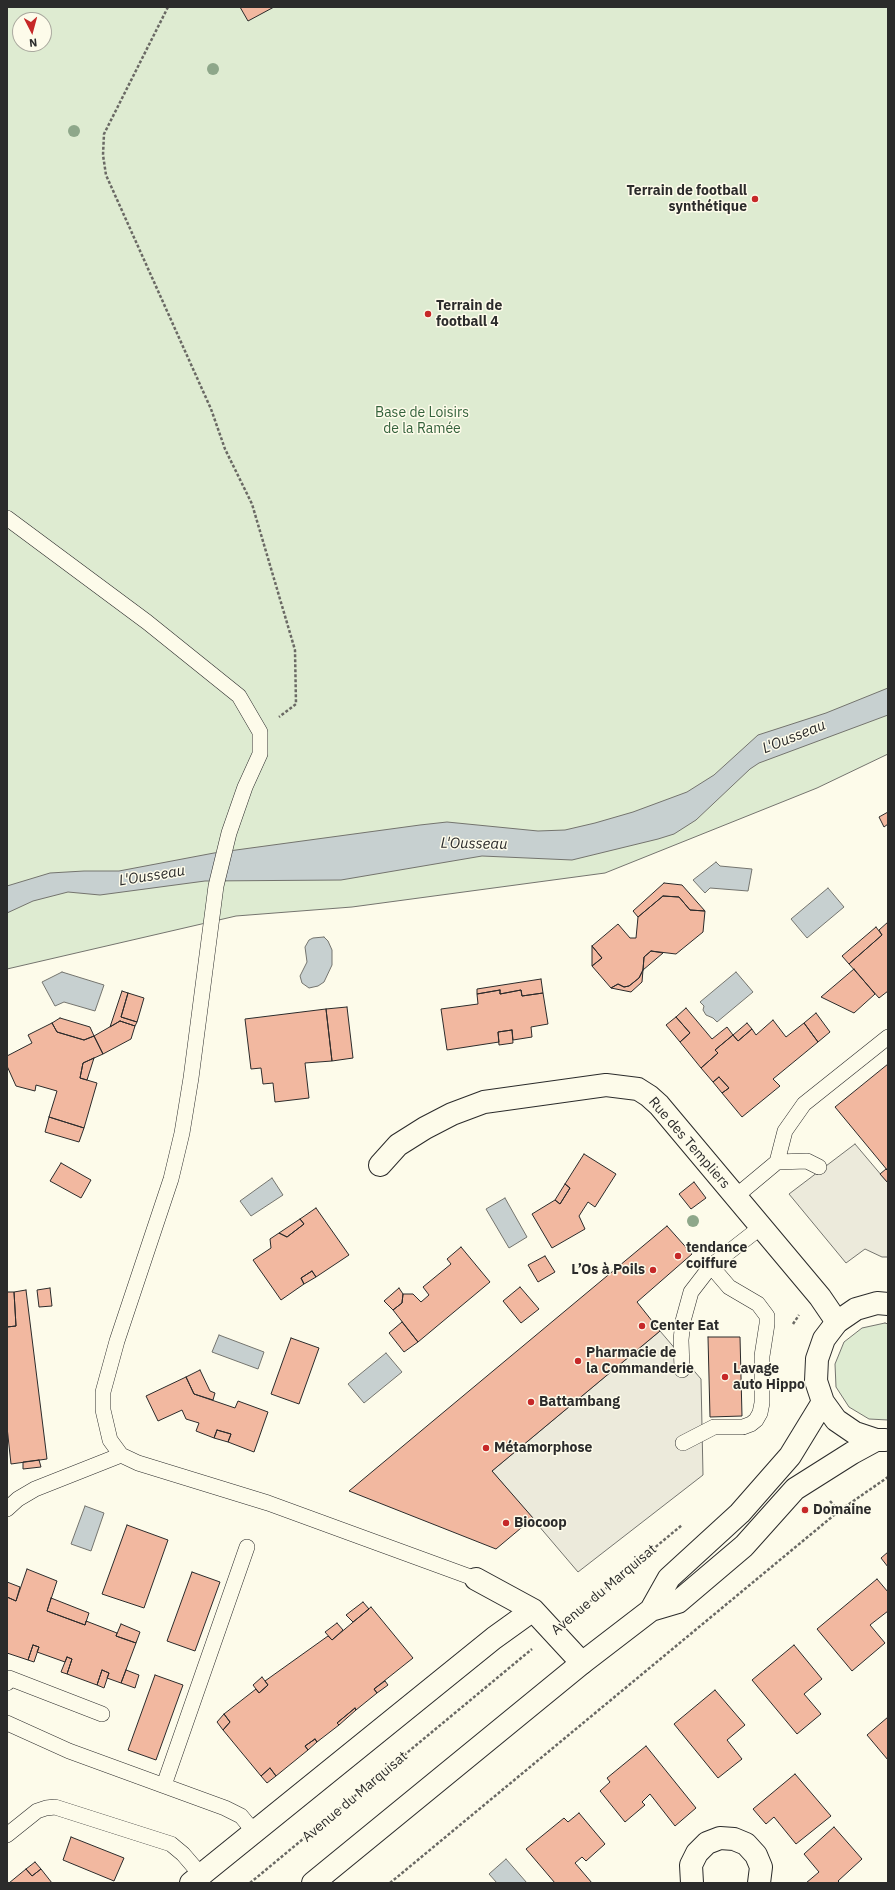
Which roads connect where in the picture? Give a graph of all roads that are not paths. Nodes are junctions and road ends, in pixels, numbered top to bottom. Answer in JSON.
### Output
{"nodes":[{"id":1,"x":7,"y":518,"type":"edge"},
{"id":2,"x":888,"y":1037,"type":"edge"},
{"id":3,"x":777,"y":1162,"type":"junction"},
{"id":4,"x":380,"y":1165,"type":"dead end"},
{"id":5,"x":819,"y":1167,"type":"dead end"},
{"id":6,"x":735,"y":1197,"type":"junction"},
{"id":7,"x":761,"y":1227,"type":"junction"},
{"id":8,"x":711,"y":1266,"type":"junction"},
{"id":9,"x":888,"y":1304,"type":"edge"},
{"id":10,"x":837,"y":1322,"type":"junction"},
{"id":11,"x":682,"y":1370,"type":"dead end"},
{"id":12,"x":823,"y":1402,"type":"junction"},
{"id":13,"x":882,"y":1440,"type":"edge"},
{"id":14,"x":683,"y":1443,"type":"dead end"},
{"id":15,"x":121,"y":1455,"type":"junction"},
{"id":16,"x":7,"y":1508,"type":"edge"},
{"id":17,"x":247,"y":1547,"type":"dead end"},
{"id":18,"x":476,"y":1579,"type":"joint"},
{"id":19,"x":533,"y":1610,"type":"junction"},
{"id":20,"x":651,"y":1610,"type":"junction"},
{"id":21,"x":582,"y":1663,"type":"junction"},
{"id":22,"x":7,"y":1683,"type":"edge"},
{"id":23,"x":102,"y":1714,"type":"dead end"},
{"id":24,"x":7,"y":1723,"type":"edge"},
{"id":25,"x":164,"y":1785,"type":"junction"},
{"id":26,"x":255,"y":1833,"type":"junction"},
{"id":27,"x":7,"y":1836,"type":"edge"},
{"id":28,"x":196,"y":1879,"type":"edge"},
{"id":29,"x":313,"y":1883,"type":"edge"},
{"id":30,"x":692,"y":1883,"type":"edge"},
{"id":31,"x":759,"y":1883,"type":"edge"}],
"edges":[{"from":1,"to":15,"type":"lane"},
{"from":2,"to":3,"type":"lane"},
{"from":3,"to":5,"type":"lane"},
{"from":3,"to":6,"type":"lane"},
{"from":4,"to":6,"type":"street","name":"Rue des Templiers"},
{"from":6,"to":7,"type":"street","name":"Rue des Templiers"},
{"from":7,"to":8,"type":"lane"},
{"from":7,"to":10,"type":"street","name":"Rue des Templiers"},
{"from":8,"to":11,"type":"lane"},
{"from":8,"to":14,"type":"lane"},
{"from":9,"to":10,"type":"street"},
{"from":10,"to":12,"type":"street"},
{"from":12,"to":13,"type":"street"},
{"from":12,"to":20,"type":"street"},
{"from":13,"to":20,"type":"street"},
{"from":15,"to":16,"type":"lane"},
{"from":15,"to":18,"type":"lane"},
{"from":17,"to":25,"type":"lane"},
{"from":18,"to":19,"type":"street"},
{"from":19,"to":21,"type":"street"},
{"from":19,"to":26,"type":"street"},
{"from":20,"to":21,"type":"street"},
{"from":21,"to":29,"type":"street"},
{"from":22,"to":23,"type":"lane"},
{"from":24,"to":25,"type":"lane"},
{"from":25,"to":26,"type":"lane"},
{"from":26,"to":28,"type":"street"},
{"from":27,"to":28,"type":"lane"},
{"from":30,"to":31,"type":"street"}]}
